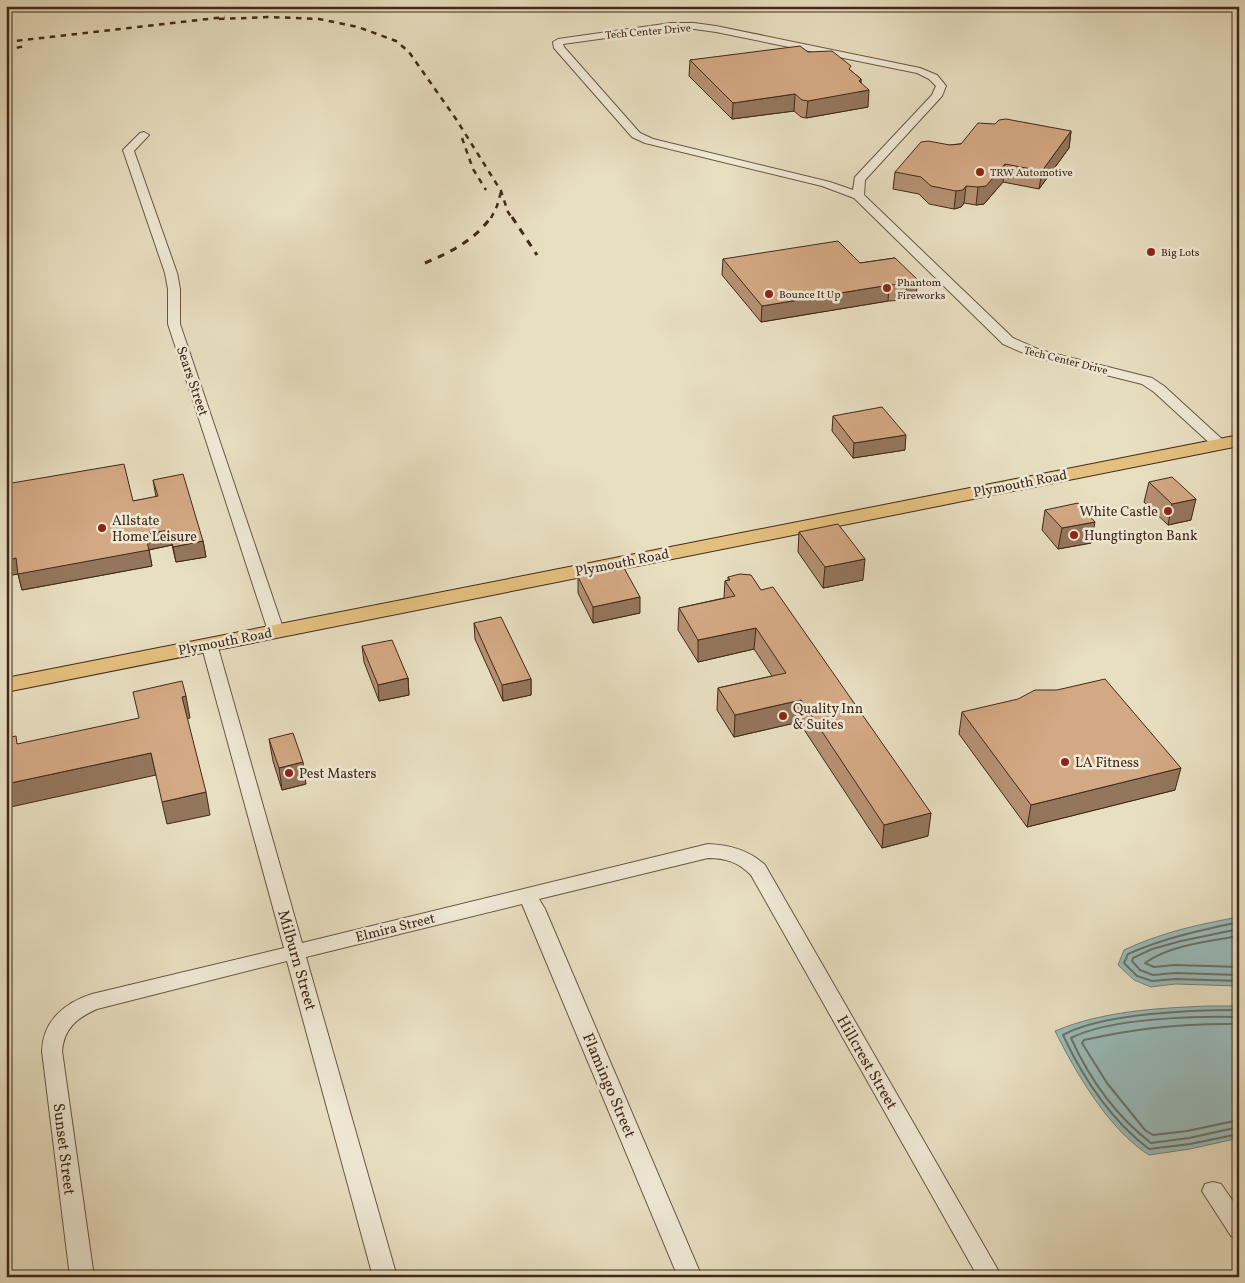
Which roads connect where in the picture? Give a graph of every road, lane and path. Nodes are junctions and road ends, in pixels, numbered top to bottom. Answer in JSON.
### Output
{"nodes":[{"id":1,"x":144,"y":135,"type":"dead end"},
{"id":2,"x":858,"y":196,"type":"junction"},
{"id":3,"x":1239,"y":440,"type":"edge"},
{"id":4,"x":1219,"y":444,"type":"junction"},
{"id":5,"x":276,"y":631,"type":"junction"},
{"id":6,"x":209,"y":644,"type":"junction"},
{"id":7,"x":6,"y":685,"type":"edge"},
{"id":8,"x":737,"y":855,"type":"joint"},
{"id":9,"x":526,"y":895,"type":"junction"},
{"id":10,"x":296,"y":952,"type":"junction"},
{"id":11,"x":60,"y":1023,"type":"joint"},
{"id":12,"x":1213,"y":1192,"type":"dead end"},
{"id":13,"x":1239,"y":1229,"type":"edge"},
{"id":14,"x":82,"y":1277,"type":"edge"},
{"id":15,"x":385,"y":1277,"type":"edge"},
{"id":16,"x":690,"y":1277,"type":"edge"},
{"id":17,"x":990,"y":1277,"type":"edge"}],
"edges":[{"from":1,"to":5,"type":"street","name":"Sears Street"},
{"from":2,"to":2,"type":"street","name":"Tech Center Drive"},
{"from":2,"to":4,"type":"street","name":"Tech Center Drive"},
{"from":3,"to":4,"type":"main road","name":"Plymouth Road"},
{"from":4,"to":5,"type":"main road","name":"Plymouth Road"},
{"from":5,"to":6,"type":"main road","name":"Plymouth Road"},
{"from":6,"to":7,"type":"main road","name":"Plymouth Road"},
{"from":6,"to":10,"type":"street","name":"Milburn Street"},
{"from":8,"to":9,"type":"street","name":"Elmira Street"},
{"from":8,"to":17,"type":"street","name":"Hillcrest Street"},
{"from":9,"to":10,"type":"street","name":"Elmira Street"},
{"from":9,"to":16,"type":"street","name":"Flamingo Street"},
{"from":10,"to":11,"type":"street","name":"Elmira Street"},
{"from":10,"to":15,"type":"street","name":"Milburn Street"},
{"from":11,"to":14,"type":"street","name":"Sunset Street"},
{"from":12,"to":13,"type":"street"}]}
